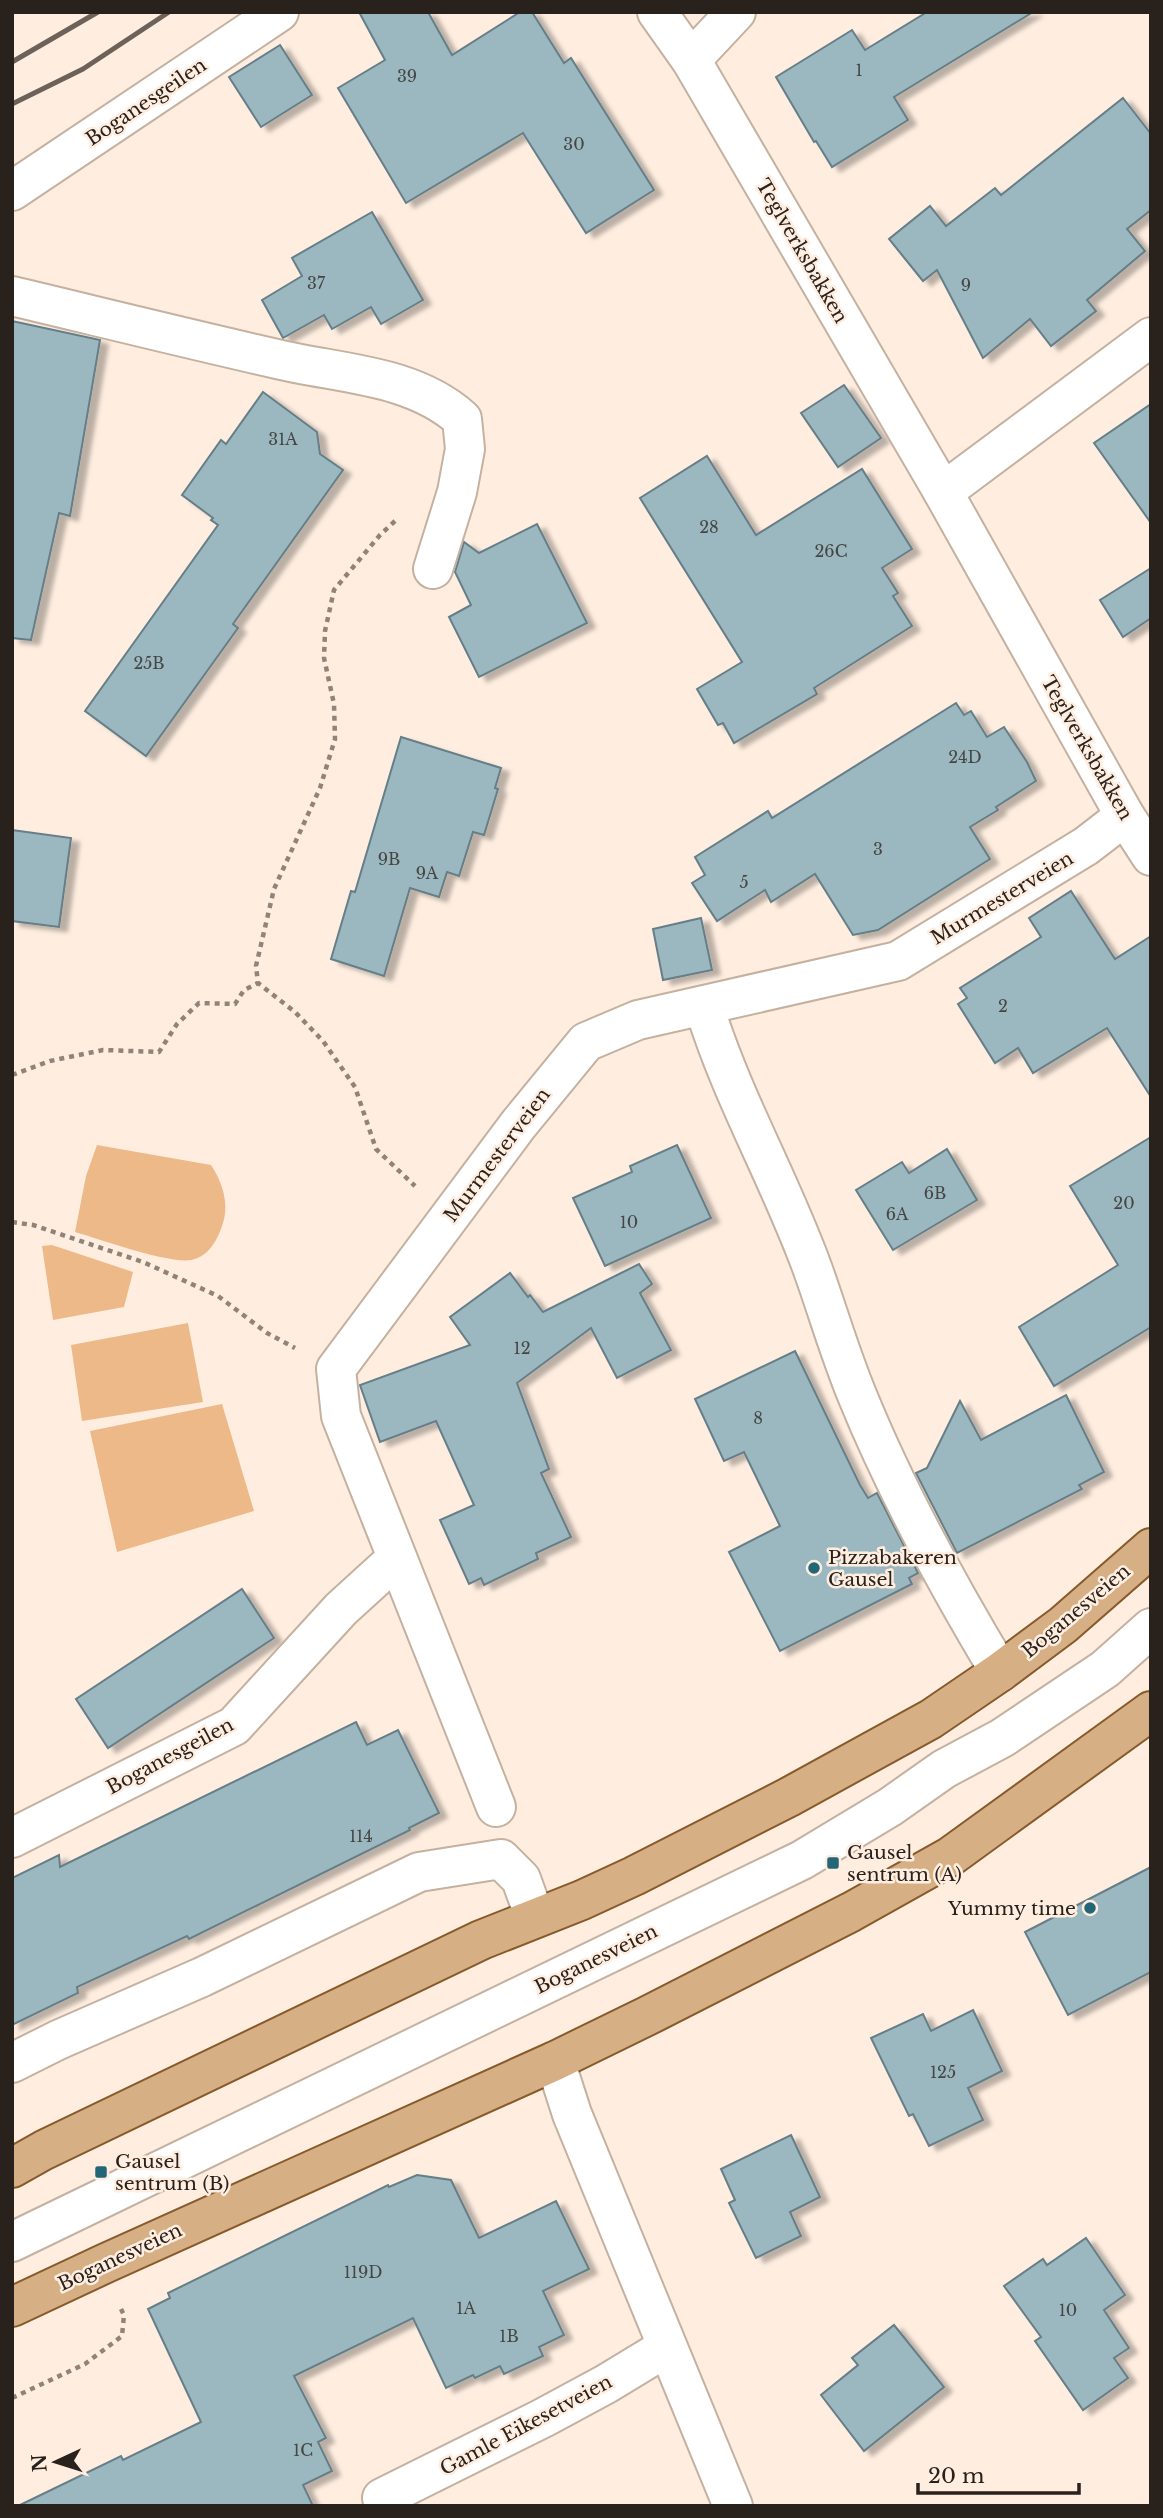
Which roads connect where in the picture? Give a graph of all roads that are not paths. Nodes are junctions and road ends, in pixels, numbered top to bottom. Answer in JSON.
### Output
{"nodes":[{"id":1,"x":279,"y":12,"type":"edge"},
{"id":2,"x":657,"y":12,"type":"edge"},
{"id":3,"x":736,"y":12,"type":"edge"},
{"id":4,"x":691,"y":60,"type":"junction"},
{"id":5,"x":12,"y":191,"type":"edge"},
{"id":6,"x":12,"y":296,"type":"edge"},
{"id":7,"x":1151,"y":337,"type":"edge"},
{"id":8,"x":943,"y":492,"type":"junction"},
{"id":9,"x":433,"y":569,"type":"dead end"},
{"id":10,"x":1125,"y":816,"type":"junction"},
{"id":11,"x":1151,"y":856,"type":"edge"},
{"id":12,"x":704,"y":1006,"type":"junction"},
{"id":13,"x":1151,"y":1548,"type":"edge"},
{"id":14,"x":397,"y":1558,"type":"junction"},
{"id":15,"x":1151,"y":1628,"type":"edge"},
{"id":16,"x":1000,"y":1672,"type":"junction"},
{"id":17,"x":1151,"y":1711,"type":"edge"},
{"id":18,"x":496,"y":1807,"type":"dead end"},
{"id":19,"x":12,"y":1838,"type":"edge"},
{"id":20,"x":535,"y":1918,"type":"junction"},
{"id":21,"x":555,"y":2061,"type":"junction"},
{"id":22,"x":12,"y":2063,"type":"edge"},
{"id":23,"x":12,"y":2168,"type":"edge"},
{"id":24,"x":12,"y":2242,"type":"edge"},
{"id":25,"x":12,"y":2308,"type":"edge"},
{"id":26,"x":667,"y":2347,"type":"junction"},
{"id":27,"x":382,"y":2498,"type":"dead end"},
{"id":28,"x":733,"y":2506,"type":"edge"}],
"edges":[{"from":1,"to":5,"type":"street","name":"Boganesgeilen"},
{"from":2,"to":4,"type":"street","name":"Teglverksbakken"},
{"from":3,"to":4,"type":"street"},
{"from":4,"to":8,"type":"street","name":"Teglverksbakken"},
{"from":6,"to":9,"type":"street"},
{"from":7,"to":8,"type":"street"},
{"from":8,"to":10,"type":"street","name":"Teglverksbakken"},
{"from":10,"to":11,"type":"street","name":"Teglverksbakken"},
{"from":10,"to":12,"type":"street","name":"Murmesterveien"},
{"from":12,"to":14,"type":"street","name":"Murmesterveien"},
{"from":12,"to":16,"type":"street","name":"Boganesveien"},
{"from":13,"to":16,"type":"main road","name":"Boganesveien"},
{"from":14,"to":18,"type":"street"},
{"from":14,"to":19,"type":"street","name":"Boganesgeilen"},
{"from":15,"to":24,"type":"street","name":"Boganesveien"},
{"from":16,"to":20,"type":"main road","name":"Boganesveien"},
{"from":17,"to":21,"type":"main road","name":"Boganesveien"},
{"from":20,"to":22,"type":"street"},
{"from":20,"to":23,"type":"main road","name":"Boganesveien"},
{"from":21,"to":25,"type":"main road","name":"Boganesveien"},
{"from":21,"to":26,"type":"street"},
{"from":26,"to":27,"type":"street","name":"Gamle Eikesetveien"},
{"from":26,"to":28,"type":"street"}]}
